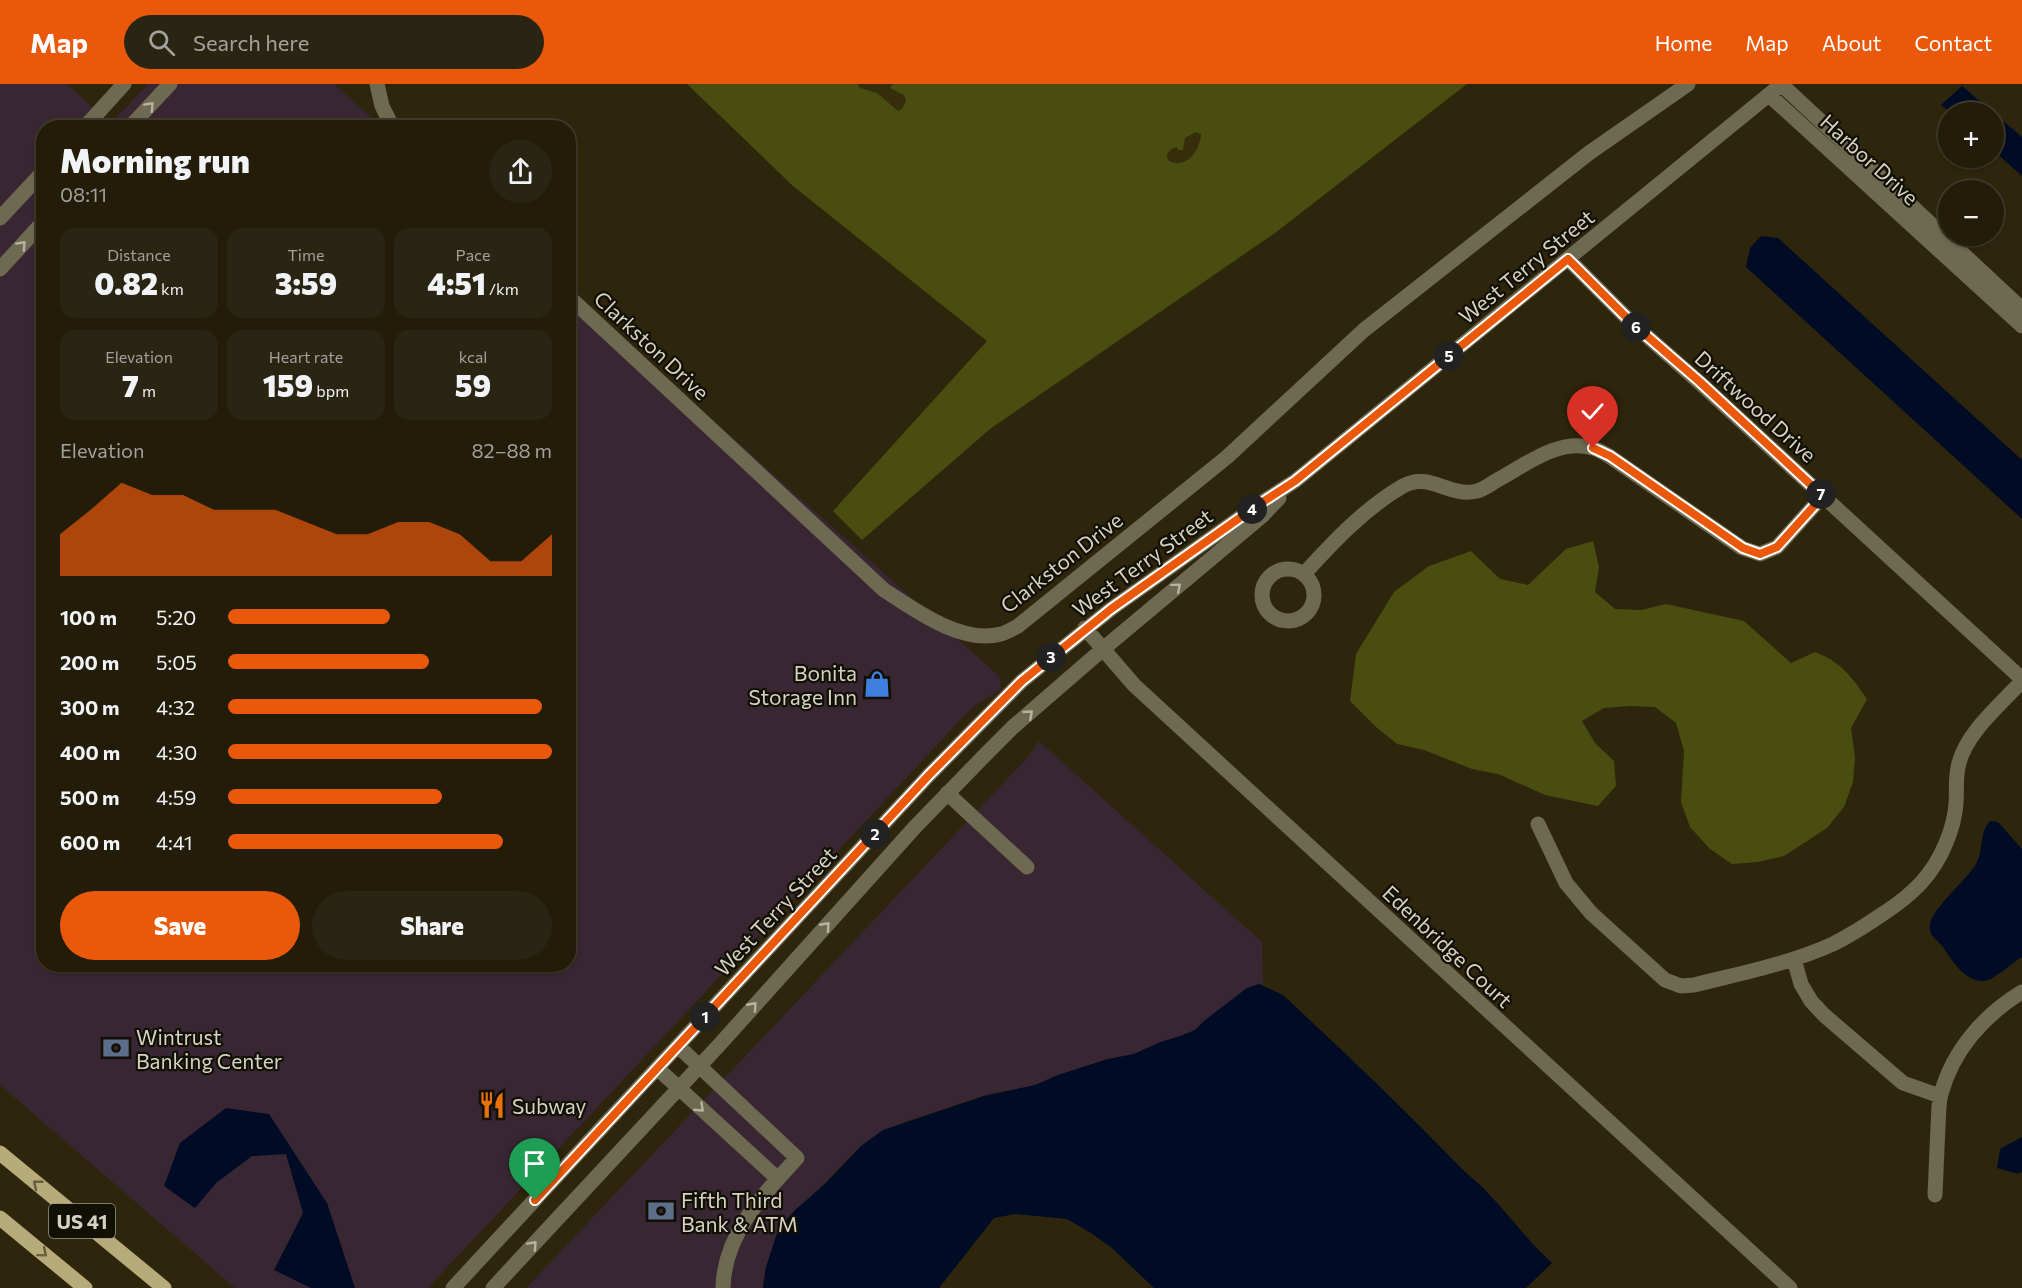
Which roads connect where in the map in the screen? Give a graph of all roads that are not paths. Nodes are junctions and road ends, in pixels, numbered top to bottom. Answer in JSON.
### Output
{"nodes":[{"id":1,"x":124,"y":84,"type":"edge"},
{"id":2,"x":170,"y":84,"type":"edge"},
{"id":3,"x":377,"y":84,"type":"edge"},
{"id":4,"x":1688,"y":84,"type":"edge"},
{"id":5,"x":1782,"y":84,"type":"edge"},
{"id":6,"x":1769,"y":95,"type":"junction"},
{"id":7,"x":91,"y":120,"type":"edge"},
{"id":8,"x":136,"y":120,"type":"edge"},
{"id":9,"x":389,"y":120,"type":"edge"},
{"id":10,"x":36,"y":180,"type":"edge"},
{"id":11,"x":0,"y":218,"type":"edge"},
{"id":12,"x":36,"y":230,"type":"edge"},
{"id":13,"x":1568,"y":259,"type":"junction"},
{"id":14,"x":0,"y":269,"type":"edge"},
{"id":15,"x":576,"y":303,"type":"edge"},
{"id":16,"x":2022,"y":309,"type":"edge"},
{"id":17,"x":2022,"y":326,"type":"edge"},
{"id":18,"x":1295,"y":481,"type":"junction"},
{"id":19,"x":1823,"y":496,"type":"junction"},
{"id":20,"x":1304,"y":574,"type":"dead end"},
{"id":21,"x":1085,"y":628,"type":"junction"},
{"id":22,"x":1103,"y":649,"type":"junction"},
{"id":23,"x":2022,"y":680,"type":"edge"},
{"id":24,"x":948,"y":793,"type":"junction"},
{"id":25,"x":1538,"y":824,"type":"dead end"},
{"id":26,"x":1027,"y":867,"type":"dead end"},
{"id":27,"x":1794,"y":959,"type":"junction"},
{"id":28,"x":2022,"y":992,"type":"edge"},
{"id":29,"x":678,"y":1046,"type":"junction"},
{"id":30,"x":699,"y":1066,"type":"junction"},
{"id":31,"x":657,"y":1068,"type":"junction"},
{"id":32,"x":679,"y":1088,"type":"junction"},
{"id":33,"x":1940,"y":1096,"type":"junction"},
{"id":34,"x":0,"y":1153,"type":"edge"},
{"id":35,"x":778,"y":1179,"type":"junction"},
{"id":36,"x":1935,"y":1195,"type":"dead end"},
{"id":37,"x":0,"y":1218,"type":"edge"},
{"id":38,"x":85,"y":1288,"type":"edge"},
{"id":39,"x":164,"y":1288,"type":"edge"},
{"id":40,"x":453,"y":1288,"type":"edge"},
{"id":41,"x":493,"y":1288,"type":"edge"},
{"id":42,"x":723,"y":1288,"type":"edge"},
{"id":43,"x":1790,"y":1288,"type":"edge"}],
"edges":[{"from":1,"to":7,"type":"street"},
{"from":8,"to":2,"type":"street","one_way":true},
{"from":3,"to":9,"type":"street"},
{"from":4,"to":15,"type":"street","name":"Clarkston Drive"},
{"from":5,"to":6,"type":"street","name":"West Terry Street"},
{"from":5,"to":16,"type":"street","name":"Harbor Drive"},
{"from":6,"to":13,"type":"street","name":"West Terry Street"},
{"from":6,"to":17,"type":"street","name":"Harbor Drive"},
{"from":10,"to":11,"type":"street"},
{"from":14,"to":12,"type":"street","one_way":true},
{"from":13,"to":18,"type":"street","name":"West Terry Street"},
{"from":13,"to":19,"type":"street","name":"Driftwood Drive"},
{"from":18,"to":21,"type":"street","name":"West Terry Street"},
{"from":22,"to":18,"type":"street","name":"West Terry Street","one_way":true},
{"from":19,"to":20,"type":"street"},
{"from":19,"to":23,"type":"street","name":"Driftwood Drive"},
{"from":21,"to":22,"type":"street","name":"Edenbridge Court"},
{"from":21,"to":29,"type":"street","name":"West Terry Street"},
{"from":24,"to":22,"type":"street","name":"West Terry Street","one_way":true},
{"from":22,"to":43,"type":"street","name":"Edenbridge Court"},
{"from":23,"to":27,"type":"street"},
{"from":24,"to":26,"type":"street"},
{"from":30,"to":24,"type":"street","name":"West Terry Street","one_way":true},
{"from":25,"to":27,"type":"street"},
{"from":27,"to":33,"type":"street"},
{"from":28,"to":33,"type":"street"},
{"from":29,"to":30,"type":"street"},
{"from":29,"to":31,"type":"street","name":"West Terry Street"},
{"from":30,"to":32,"type":"street","name":"West Terry Street"},
{"from":30,"to":35,"type":"street"},
{"from":31,"to":32,"type":"street"},
{"from":31,"to":40,"type":"street","name":"West Terry Street"},
{"from":32,"to":35,"type":"street","one_way":true},
{"from":41,"to":32,"type":"street","name":"West Terry Street","one_way":true},
{"from":33,"to":36,"type":"street"},
{"from":39,"to":34,"type":"main road","number":"US 41","one_way":true},
{"from":35,"to":42,"type":"street"},
{"from":37,"to":38,"type":"main road","number":"US 41","one_way":true}]}
